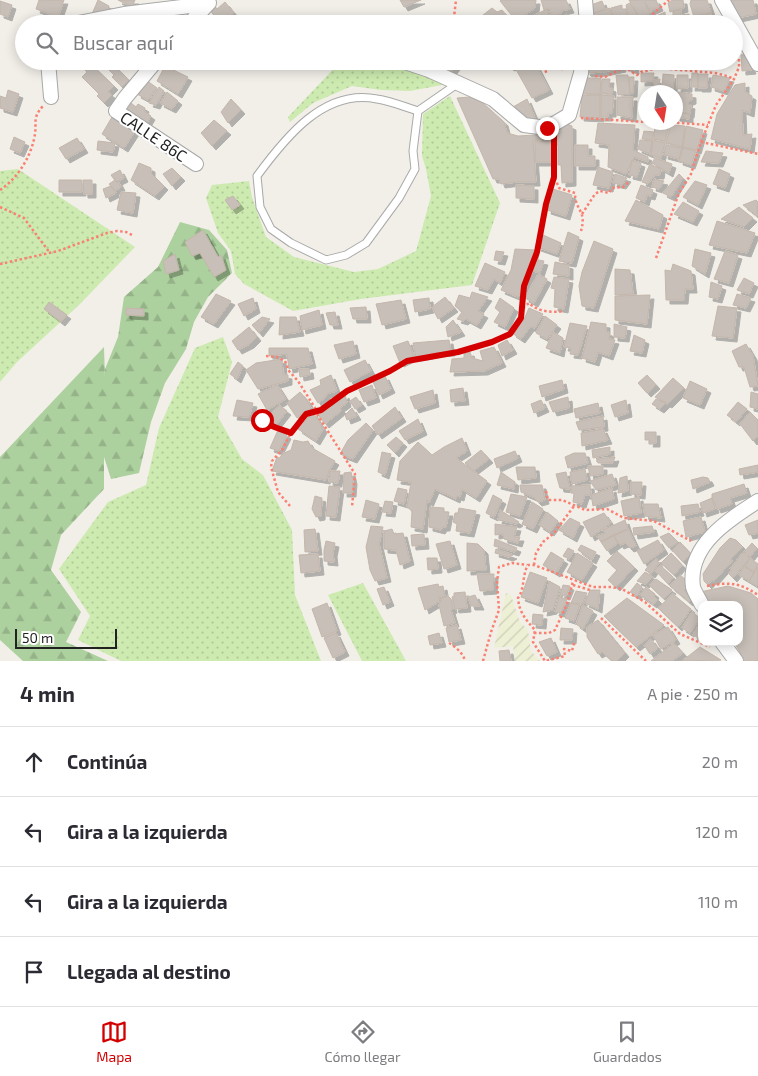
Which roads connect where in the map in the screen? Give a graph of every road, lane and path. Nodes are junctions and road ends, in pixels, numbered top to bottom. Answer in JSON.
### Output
{"nodes":[{"id":1,"x":456,"y":0,"type":"edge"},
{"id":2,"x":585,"y":0,"type":"edge"},
{"id":3,"x":669,"y":0,"type":"edge"},
{"id":4,"x":722,"y":0,"type":"edge"},
{"id":5,"x":210,"y":2,"type":"edge"},
{"id":6,"x":119,"y":15,"type":"edge"},
{"id":7,"x":198,"y":15,"type":"edge"},
{"id":8,"x":454,"y":15,"type":"edge"},
{"id":9,"x":586,"y":15,"type":"edge"},
{"id":10,"x":652,"y":15,"type":"edge"},
{"id":11,"x":730,"y":15,"type":"edge"},
{"id":12,"x":743,"y":37,"type":"edge"},
{"id":13,"x":758,"y":64,"type":"edge"},
{"id":14,"x":49,"y":70,"type":"edge"},
{"id":15,"x":148,"y":70,"type":"edge"},
{"id":16,"x":429,"y":70,"type":"edge"},
{"id":17,"x":545,"y":70,"type":"edge"},
{"id":18,"x":581,"y":70,"type":"edge"},
{"id":19,"x":589,"y":70,"type":"edge"},
{"id":20,"x":622,"y":70,"type":"edge"},
{"id":21,"x":629,"y":70,"type":"edge"},
{"id":22,"x":650,"y":70,"type":"edge"},
{"id":23,"x":671,"y":70,"type":"edge"},
{"id":24,"x":738,"y":70,"type":"edge"},
{"id":25,"x":546,"y":75,"type":"dead end"},
{"id":26,"x":734,"y":79,"type":"junction"},
{"id":27,"x":457,"y":84,"type":"junction"},
{"id":28,"x":51,"y":97,"type":"joint"},
{"id":29,"x":418,"y":111,"type":"junction"},
{"id":30,"x":570,"y":115,"type":"junction"},
{"id":31,"x":638,"y":122,"type":"edge"},
{"id":32,"x":683,"y":123,"type":"edge"},
{"id":33,"x":554,"y":125,"type":"junction"},
{"id":34,"x":708,"y":125,"type":"junction"},
{"id":35,"x":701,"y":142,"type":"junction"},
{"id":36,"x":758,"y":154,"type":"edge"},
{"id":37,"x":196,"y":164,"type":"dead end"},
{"id":38,"x":554,"y":177,"type":"junction"},
{"id":39,"x":630,"y":181,"type":"dead end"},
{"id":40,"x":0,"y":190,"type":"edge"},
{"id":41,"x":0,"y":207,"type":"edge"},
{"id":42,"x":582,"y":214,"type":"junction"},
{"id":43,"x":581,"y":231,"type":"dead end"},
{"id":44,"x":132,"y":235,"type":"dead end"},
{"id":45,"x":50,"y":253,"type":"junction"},
{"id":46,"x":656,"y":258,"type":"dead end"},
{"id":47,"x":0,"y":264,"type":"edge"},
{"id":48,"x":522,"y":308,"type":"junction"},
{"id":49,"x":564,"y":311,"type":"dead end"},
{"id":50,"x":266,"y":356,"type":"dead end"},
{"id":51,"x":317,"y":410,"type":"junction"},
{"id":52,"x":321,"y":410,"type":"junction"},
{"id":53,"x":257,"y":411,"type":"dead end"},
{"id":54,"x":291,"y":433,"type":"junction"},
{"id":55,"x":546,"y":491,"type":"dead end"},
{"id":56,"x":758,"y":501,"type":"edge"},
{"id":57,"x":290,"y":506,"type":"dead end"},
{"id":58,"x":574,"y":506,"type":"junction"},
{"id":59,"x":352,"y":507,"type":"dead end"},
{"id":60,"x":701,"y":547,"type":"junction"},
{"id":61,"x":528,"y":565,"type":"junction"},
{"id":62,"x":534,"y":565,"type":"junction"},
{"id":63,"x":573,"y":581,"type":"junction"},
{"id":64,"x":573,"y":585,"type":"junction"},
{"id":65,"x":694,"y":589,"type":"junction"},
{"id":66,"x":590,"y":590,"type":"dead end"},
{"id":67,"x":758,"y":595,"type":"edge"},
{"id":68,"x":700,"y":601,"type":"edge"},
{"id":69,"x":601,"y":618,"type":"dead end"},
{"id":70,"x":534,"y":634,"type":"junction"},
{"id":71,"x":698,"y":639,"type":"edge"},
{"id":72,"x":449,"y":643,"type":"dead end"},
{"id":73,"x":574,"y":643,"type":"dead end"},
{"id":74,"x":718,"y":646,"type":"edge"},
{"id":75,"x":465,"y":661,"type":"edge"},
{"id":76,"x":483,"y":661,"type":"edge"},
{"id":77,"x":646,"y":661,"type":"edge"},
{"id":78,"x":736,"y":661,"type":"edge"}],
"edges":[{"from":1,"to":8,"type":"path"},
{"from":2,"to":9,"type":"street"},
{"from":3,"to":10,"type":"path"},
{"from":4,"to":11,"type":"street"},
{"from":5,"to":6,"type":"street"},
{"from":5,"to":7,"type":"street"},
{"from":12,"to":13,"type":"street"},
{"from":14,"to":28,"type":"street"},
{"from":15,"to":37,"type":"street","name":"CALLE 86C"},
{"from":16,"to":27,"type":"street"},
{"from":17,"to":25,"type":"path"},
{"from":18,"to":30,"type":"street"},
{"from":19,"to":20,"type":"path"},
{"from":21,"to":22,"type":"path"},
{"from":23,"to":26,"type":"path"},
{"from":24,"to":26,"type":"path"},
{"from":26,"to":34,"type":"path"},
{"from":27,"to":29,"type":"lane"},
{"from":27,"to":33,"type":"street"},
{"from":28,"to":40,"type":"path"},
{"from":29,"to":29,"type":"lane"},
{"from":30,"to":31,"type":"path"},
{"from":30,"to":33,"type":"street"},
{"from":32,"to":34,"type":"path"},
{"from":33,"to":38,"type":"path"},
{"from":34,"to":35,"type":"path"},
{"from":35,"to":36,"type":"path"},
{"from":35,"to":46,"type":"path"},
{"from":38,"to":42,"type":"path"},
{"from":38,"to":48,"type":"path"},
{"from":39,"to":42,"type":"path"},
{"from":41,"to":45,"type":"path"},
{"from":42,"to":43,"type":"path"},
{"from":44,"to":45,"type":"path"},
{"from":45,"to":47,"type":"path"},
{"from":48,"to":49,"type":"path"},
{"from":48,"to":52,"type":"path"},
{"from":50,"to":51,"type":"path"},
{"from":51,"to":52,"type":"path"},
{"from":51,"to":54,"type":"path"},
{"from":52,"to":59,"type":"path"},
{"from":53,"to":54,"type":"path"},
{"from":54,"to":57,"type":"path"},
{"from":55,"to":58,"type":"path"},
{"from":56,"to":60,"type":"street"},
{"from":58,"to":60,"type":"path"},
{"from":58,"to":62,"type":"path"},
{"from":60,"to":65,"type":"street"},
{"from":61,"to":62,"type":"path"},
{"from":61,"to":70,"type":"path"},
{"from":61,"to":76,"type":"path"},
{"from":62,"to":63,"type":"path"},
{"from":63,"to":64,"type":"path"},
{"from":63,"to":71,"type":"path"},
{"from":64,"to":66,"type":"path"},
{"from":64,"to":70,"type":"path"},
{"from":65,"to":67,"type":"path"},
{"from":65,"to":68,"type":"street"},
{"from":69,"to":77,"type":"path"},
{"from":70,"to":73,"type":"path"},
{"from":72,"to":75,"type":"path"},
{"from":74,"to":78,"type":"street"}]}
